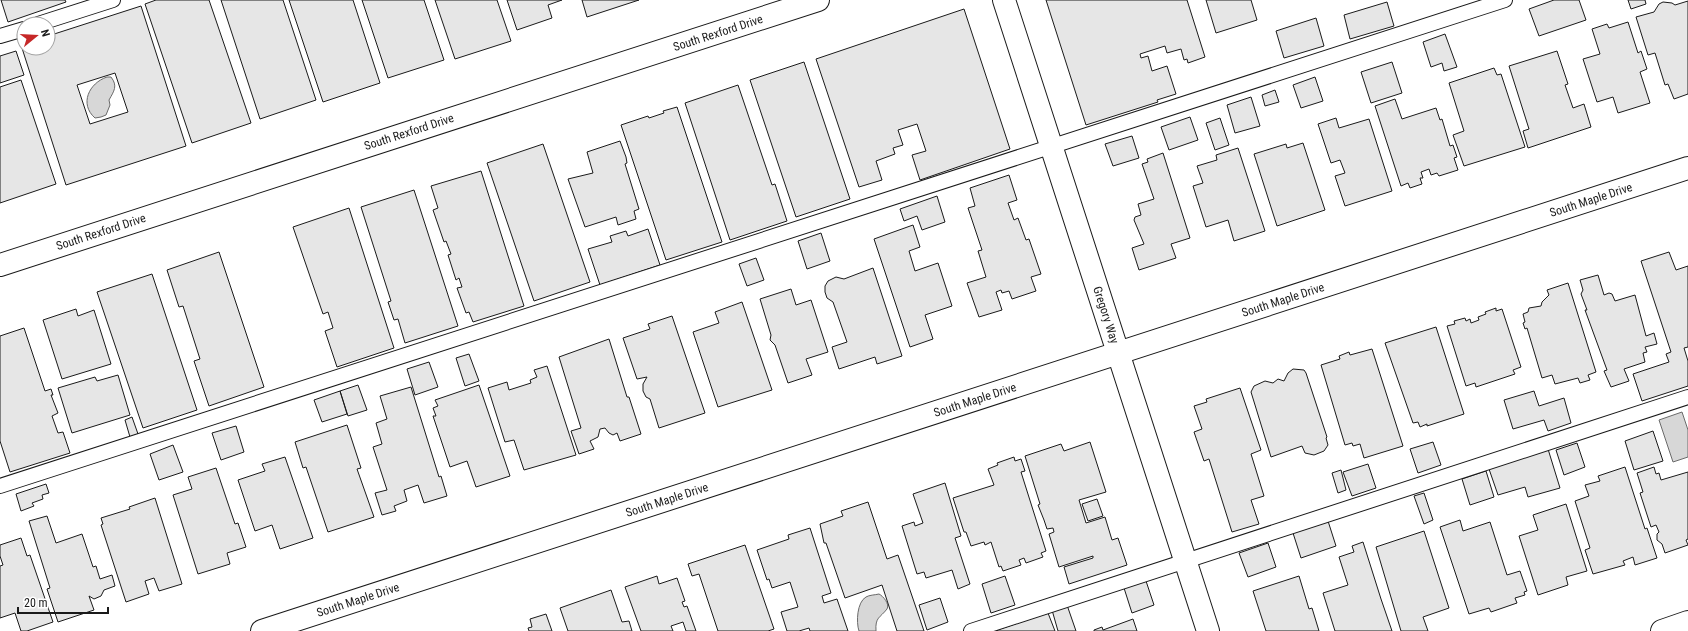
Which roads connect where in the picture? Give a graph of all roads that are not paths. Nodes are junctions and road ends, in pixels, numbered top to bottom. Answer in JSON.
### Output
{"nodes":[{"id":1,"x":113,"y":0,"type":"edge"},
{"id":2,"x":818,"y":0,"type":"edge"},
{"id":3,"x":1004,"y":0,"type":"edge"},
{"id":4,"x":1505,"y":0,"type":"edge"},
{"id":5,"x":56,"y":18,"type":"edge"},
{"id":6,"x":16,"y":31,"type":"edge"},
{"id":7,"x":0,"y":36,"type":"edge"},
{"id":8,"x":1051,"y":146,"type":"junction"},
{"id":9,"x":1688,"y":168,"type":"edge"},
{"id":10,"x":0,"y":265,"type":"edge"},
{"id":11,"x":1118,"y":354,"type":"junction"},
{"id":12,"x":1688,"y":397,"type":"edge"},
{"id":13,"x":0,"y":486,"type":"edge"},
{"id":14,"x":1185,"y":562,"type":"junction"},
{"id":15,"x":1688,"y":622,"type":"edge"},
{"id":16,"x":262,"y":631,"type":"edge"},
{"id":17,"x":972,"y":631,"type":"edge"},
{"id":18,"x":1208,"y":631,"type":"edge"},
{"id":19,"x":1662,"y":631,"type":"edge"}],
"edges":[{"from":1,"to":5,"type":"lane"},
{"from":2,"to":10,"type":"street","name":"South Rexford Drive"},
{"from":3,"to":8,"type":"street","name":"Gregory Way"},
{"from":4,"to":8,"type":"lane"},
{"from":6,"to":7,"type":"lane"},
{"from":8,"to":11,"type":"street","name":"Gregory Way"},
{"from":8,"to":13,"type":"lane"},
{"from":9,"to":11,"type":"street","name":"South Maple Drive"},
{"from":11,"to":14,"type":"street","name":"Gregory Way"},
{"from":11,"to":16,"type":"street","name":"South Maple Drive"},
{"from":12,"to":14,"type":"lane"},
{"from":14,"to":17,"type":"lane"},
{"from":14,"to":18,"type":"street","name":"Gregory Way"},
{"from":15,"to":19,"type":"street"}]}
